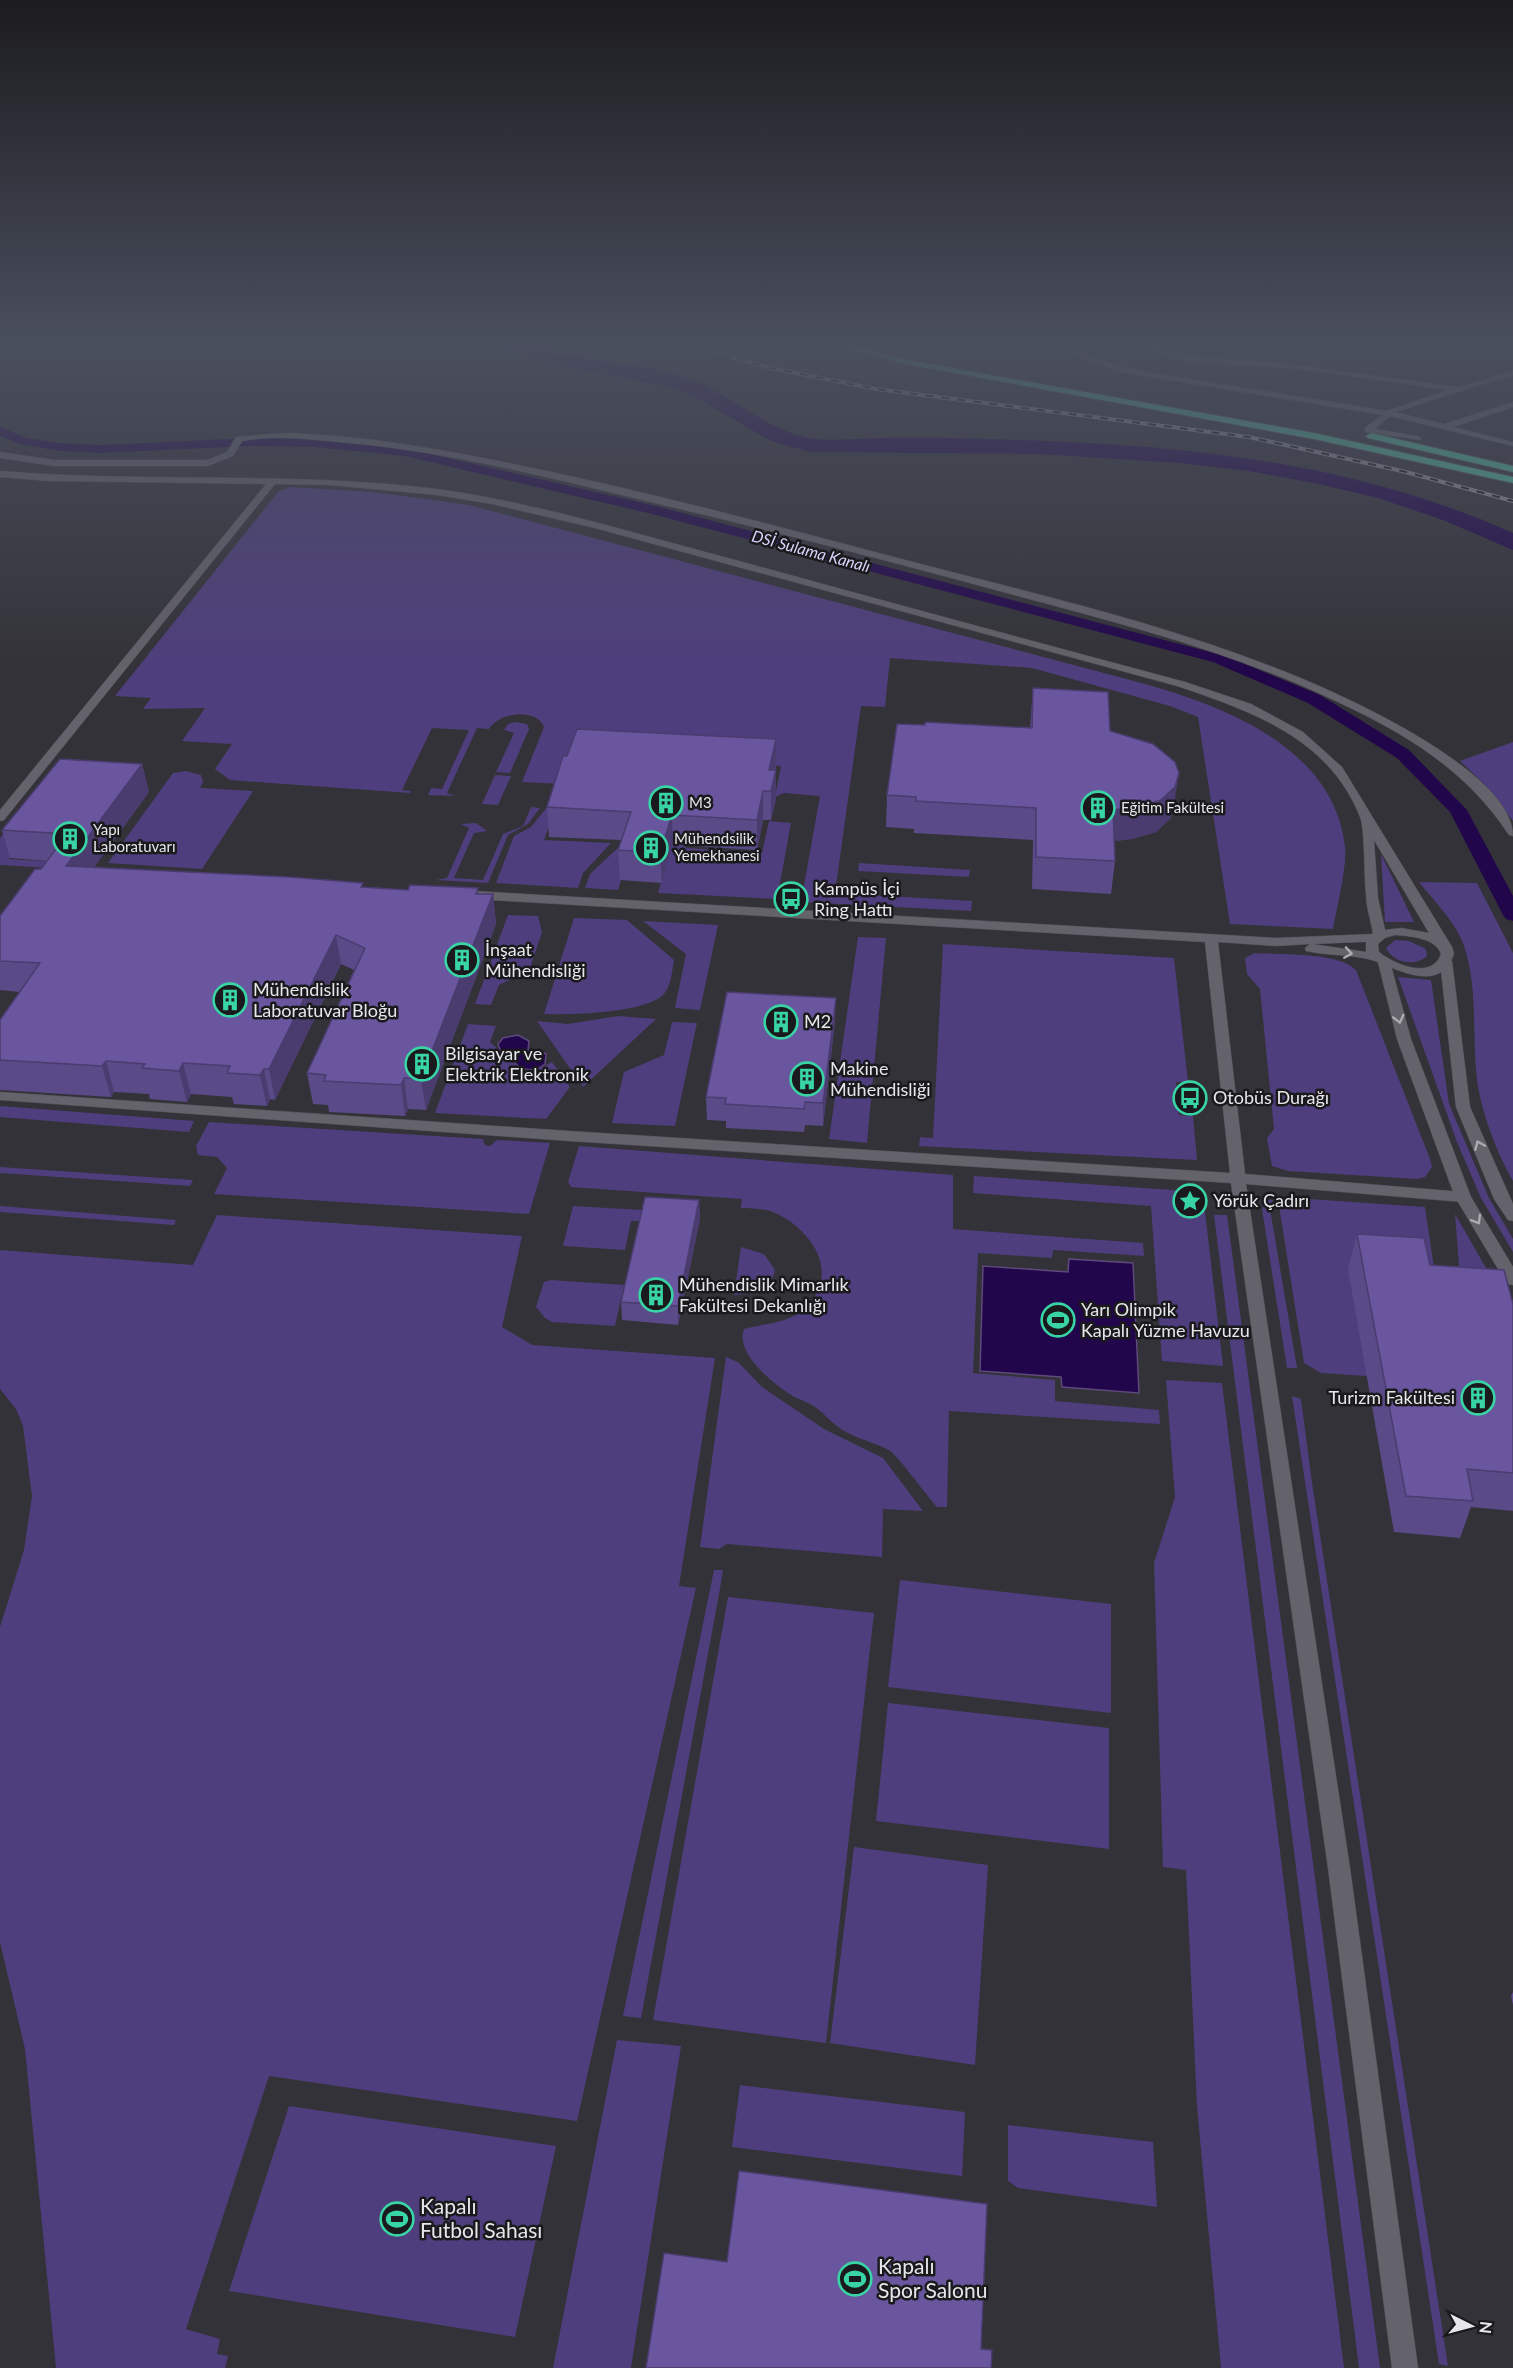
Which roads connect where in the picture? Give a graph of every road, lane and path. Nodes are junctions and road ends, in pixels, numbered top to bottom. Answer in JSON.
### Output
{"nodes":[{"id":1,"x":231,"y":452,"type":"edge"},
{"id":2,"x":434,"y":452,"type":"edge"},
{"id":3,"x":1384,"y":452,"type":"edge"},
{"id":4,"x":1441,"y":452,"type":"edge"},
{"id":5,"x":0,"y":454,"type":"edge"},
{"id":6,"x":1513,"y":469,"type":"edge"},
{"id":7,"x":0,"y":474,"type":"edge"},
{"id":8,"x":1513,"y":480,"type":"edge"},
{"id":9,"x":273,"y":481,"type":"junction"},
{"id":10,"x":1366,"y":814,"type":"junction"},
{"id":11,"x":0,"y":818,"type":"edge"},
{"id":12,"x":1513,"y":832,"type":"edge"},
{"id":13,"x":462,"y":895,"type":"edge"},
{"id":14,"x":1377,"y":937,"type":"junction"},
{"id":15,"x":1211,"y":939,"type":"junction"},
{"id":16,"x":1276,"y":942,"type":"junction"},
{"id":17,"x":1443,"y":946,"type":"junction"},
{"id":18,"x":1381,"y":960,"type":"junction"},
{"id":19,"x":1446,"y":961,"type":"junction"},
{"id":20,"x":0,"y":1096,"type":"edge"},
{"id":21,"x":1238,"y":1178,"type":"junction"},
{"id":22,"x":1463,"y":1197,"type":"junction"},
{"id":23,"x":1513,"y":1216,"type":"edge"},
{"id":24,"x":1513,"y":1280,"type":"edge"},
{"id":25,"x":1405,"y":2368,"type":"edge"}],
"edges":[{"from":1,"to":5,"type":"street"},
{"from":2,"to":12,"type":"street"},
{"from":3,"to":8,"type":"highway"},
{"from":4,"to":6,"type":"highway"},
{"from":7,"to":9,"type":"street"},
{"from":9,"to":10,"type":"street"},
{"from":9,"to":11,"type":"street"},
{"from":10,"to":14,"type":"street"},
{"from":10,"to":17,"type":"street"},
{"from":13,"to":15,"type":"street"},
{"from":14,"to":16,"type":"street"},
{"from":14,"to":17,"type":"street"},
{"from":14,"to":18,"type":"street"},
{"from":15,"to":16,"type":"street"},
{"from":15,"to":21,"type":"street"},
{"from":16,"to":18,"type":"street","one_way":true},
{"from":17,"to":19,"type":"street"},
{"from":18,"to":19,"type":"street"},
{"from":18,"to":22,"type":"street","one_way":true},
{"from":23,"to":19,"type":"street","one_way":true},
{"from":20,"to":21,"type":"street"},
{"from":21,"to":22,"type":"street"},
{"from":21,"to":25,"type":"street"},
{"from":22,"to":24,"type":"street","one_way":true}]}
